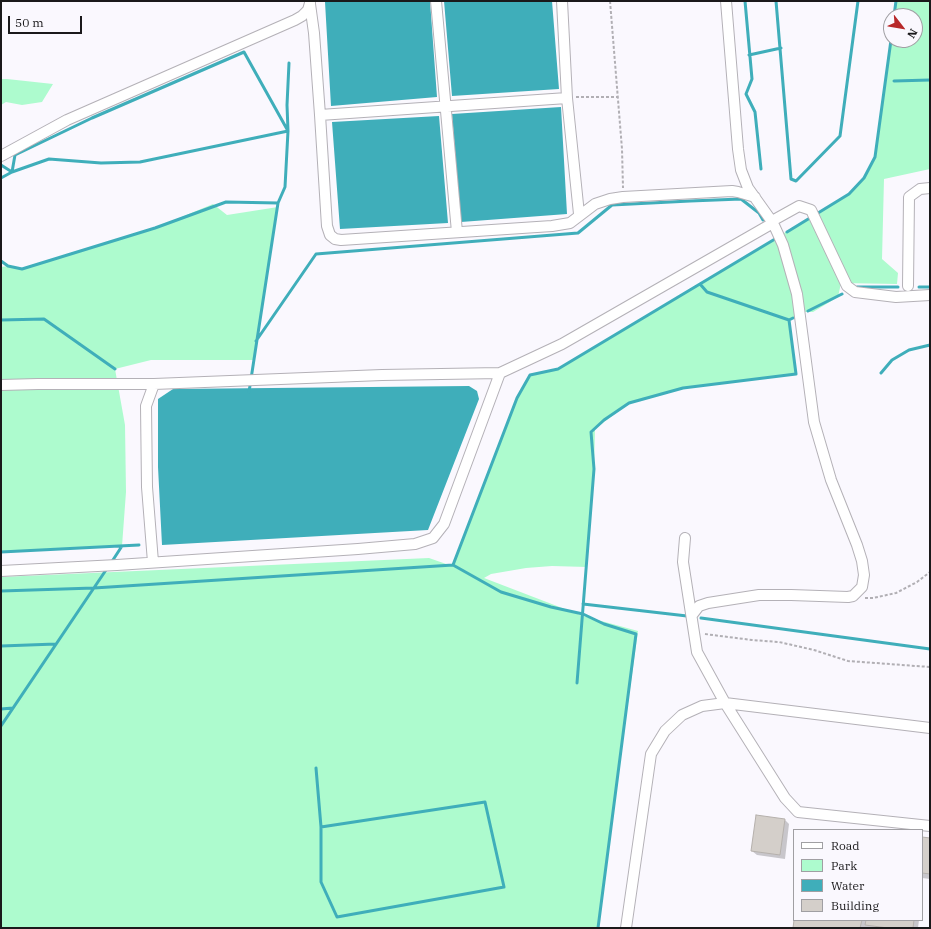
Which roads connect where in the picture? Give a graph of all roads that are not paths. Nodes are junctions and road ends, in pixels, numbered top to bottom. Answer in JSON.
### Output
{"nodes":[{"id":1,"x":436,"y":1,"type":"edge"},
{"id":2,"x":562,"y":1,"type":"edge"},
{"id":3,"x":726,"y":1,"type":"edge"},
{"id":4,"x":310,"y":2,"type":"edge"},
{"id":5,"x":568,"y":98,"type":"junction"},
{"id":6,"x":446,"y":107,"type":"junction"},
{"id":7,"x":320,"y":115,"type":"junction"},
{"id":8,"x":1,"y":156,"type":"edge"},
{"id":9,"x":930,"y":188,"type":"edge"},
{"id":10,"x":755,"y":197,"type":"junction"},
{"id":11,"x":578,"y":217,"type":"junction"},
{"id":12,"x":773,"y":222,"type":"junction"},
{"id":13,"x":457,"y":232,"type":"junction"},
{"id":14,"x":908,"y":286,"type":"dead end"},
{"id":15,"x":930,"y":295,"type":"edge"},
{"id":16,"x":500,"y":373,"type":"junction"},
{"id":17,"x":154,"y":384,"type":"junction"},
{"id":18,"x":1,"y":385,"type":"edge"},
{"id":19,"x":685,"y":538,"type":"dead end"},
{"id":20,"x":153,"y":562,"type":"junction"},
{"id":21,"x":1,"y":571,"type":"edge"},
{"id":22,"x":692,"y":615,"type":"junction"},
{"id":23,"x":725,"y":703,"type":"junction"},
{"id":24,"x":930,"y":728,"type":"edge"},
{"id":25,"x":930,"y":826,"type":"edge"},
{"id":26,"x":626,"y":928,"type":"edge"}],
"edges":[{"from":1,"to":6,"type":"street"},
{"from":2,"to":5,"type":"street"},
{"from":3,"to":10,"type":"street"},
{"from":4,"to":7,"type":"street"},
{"from":4,"to":8,"type":"street"},
{"from":5,"to":6,"type":"street"},
{"from":5,"to":11,"type":"street"},
{"from":6,"to":7,"type":"street"},
{"from":6,"to":13,"type":"street"},
{"from":7,"to":13,"type":"street"},
{"from":9,"to":14,"type":"street"},
{"from":10,"to":11,"type":"street"},
{"from":10,"to":12,"type":"street"},
{"from":11,"to":13,"type":"street"},
{"from":12,"to":15,"type":"street"},
{"from":12,"to":16,"type":"street"},
{"from":12,"to":22,"type":"street"},
{"from":16,"to":17,"type":"street"},
{"from":16,"to":20,"type":"street"},
{"from":17,"to":18,"type":"street"},
{"from":17,"to":20,"type":"street"},
{"from":19,"to":22,"type":"street"},
{"from":20,"to":21,"type":"street"},
{"from":22,"to":23,"type":"street"},
{"from":23,"to":24,"type":"street"},
{"from":23,"to":25,"type":"street"},
{"from":23,"to":26,"type":"street"}]}
